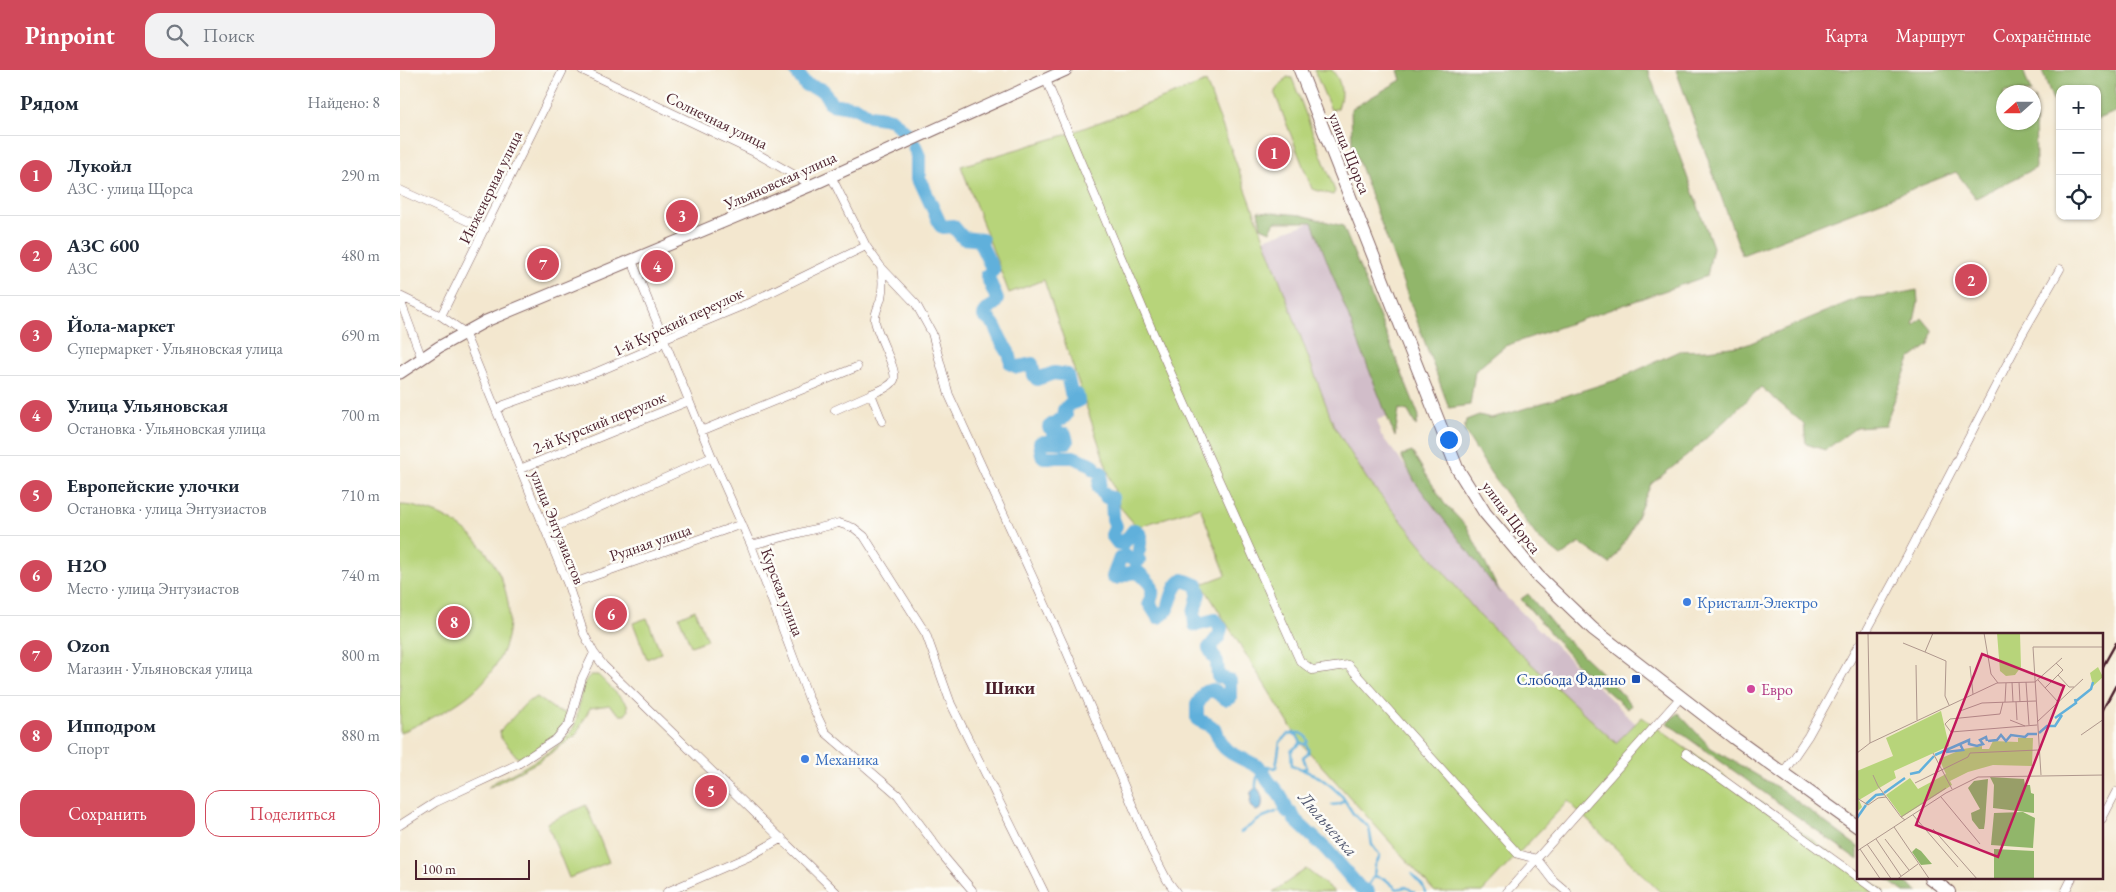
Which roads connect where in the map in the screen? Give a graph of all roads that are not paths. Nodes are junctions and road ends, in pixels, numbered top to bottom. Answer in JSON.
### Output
{"nodes":[{"id":1,"x":563,"y":70,"type":"edge"},
{"id":2,"x":582,"y":70,"type":"edge"},
{"id":3,"x":1066,"y":70,"type":"edge"},
{"id":4,"x":1300,"y":70,"type":"edge"},
{"id":5,"x":1046,"y":80,"type":"junction"},
{"id":6,"x":831,"y":176,"type":"junction"},
{"id":7,"x":812,"y":185,"type":"junction"},
{"id":8,"x":400,"y":190,"type":"edge"},
{"id":9,"x":485,"y":228,"type":"junction"},
{"id":10,"x":866,"y":246,"type":"junction"},
{"id":11,"x":632,"y":261,"type":"junction"},
{"id":12,"x":881,"y":267,"type":"junction"},
{"id":13,"x":2060,"y":269,"type":"dead end"},
{"id":14,"x":400,"y":296,"type":"edge"},
{"id":15,"x":400,"y":300,"type":"edge"},
{"id":16,"x":441,"y":316,"type":"junction"},
{"id":17,"x":464,"y":332,"type":"junction"},
{"id":18,"x":665,"y":338,"type":"junction"},
{"id":19,"x":422,"y":359,"type":"junction"},
{"id":20,"x":857,"y":367,"type":"dead end"},
{"id":21,"x":400,"y":373,"type":"edge"},
{"id":22,"x":871,"y":394,"type":"junction"},
{"id":23,"x":689,"y":401,"type":"junction"},
{"id":24,"x":497,"y":410,"type":"junction"},
{"id":25,"x":835,"y":410,"type":"dead end"},
{"id":26,"x":882,"y":421,"type":"dead end"},
{"id":27,"x":701,"y":431,"type":"junction"},
{"id":28,"x":712,"y":457,"type":"junction"},
{"id":29,"x":520,"y":469,"type":"junction"},
{"id":30,"x":742,"y":524,"type":"junction"},
{"id":31,"x":546,"y":531,"type":"junction"},
{"id":32,"x":751,"y":545,"type":"junction"},
{"id":33,"x":568,"y":586,"type":"junction"},
{"id":34,"x":1866,"y":633,"type":"edge"},
{"id":35,"x":1857,"y":648,"type":"edge"},
{"id":36,"x":594,"y":653,"type":"junction"},
{"id":37,"x":1681,"y":697,"type":"junction"},
{"id":38,"x":1686,"y":753,"type":"dead end"},
{"id":39,"x":1783,"y":774,"type":"junction"},
{"id":40,"x":2116,"y":792,"type":"edge"},
{"id":41,"x":2104,"y":815,"type":"edge"},
{"id":42,"x":400,"y":825,"type":"edge"},
{"id":43,"x":1857,"y":826,"type":"edge"},
{"id":44,"x":782,"y":838,"type":"junction"},
{"id":45,"x":1537,"y":859,"type":"junction"},
{"id":46,"x":1857,"y":877,"type":"edge"},
{"id":47,"x":1861,"y":880,"type":"edge"},
{"id":48,"x":1933,"y":880,"type":"edge"},
{"id":49,"x":2071,"y":880,"type":"edge"},
{"id":50,"x":972,"y":890,"type":"dead end"},
{"id":51,"x":667,"y":892,"type":"edge"},
{"id":52,"x":836,"y":892,"type":"edge"},
{"id":53,"x":1044,"y":892,"type":"edge"},
{"id":54,"x":1176,"y":892,"type":"edge"},
{"id":55,"x":1507,"y":892,"type":"edge"},
{"id":56,"x":1567,"y":892,"type":"edge"},
{"id":57,"x":1878,"y":892,"type":"edge"},
{"id":58,"x":1949,"y":892,"type":"edge"},
{"id":59,"x":2065,"y":892,"type":"edge"}],
"edges":[{"from":1,"to":9,"type":"street","name":"Инженерная улица"},
{"from":2,"to":7,"type":"street","name":"Солнечная улица"},
{"from":3,"to":5,"type":"main road","name":"Ульяновская улица"},
{"from":4,"to":37,"type":"main road","name":"улица Щорса"},
{"from":5,"to":6,"type":"main road","name":"Ульяновская улица"},
{"from":5,"to":45,"type":"street"},
{"from":6,"to":7,"type":"main road","name":"Ульяновская улица"},
{"from":6,"to":10,"type":"street"},
{"from":7,"to":11,"type":"main road","name":"Ульяновская улица"},
{"from":8,"to":9,"type":"street"},
{"from":9,"to":16,"type":"street","name":"Инженерная улица"},
{"from":10,"to":12,"type":"street"},
{"from":10,"to":18,"type":"street","name":"1-й Курский переулок"},
{"from":11,"to":17,"type":"main road","name":"Ульяновская улица"},
{"from":11,"to":18,"type":"street","name":"Курская улица"},
{"from":12,"to":22,"type":"street"},
{"from":12,"to":54,"type":"street"},
{"from":13,"to":34,"type":"street"},
{"from":14,"to":16,"type":"street"},
{"from":15,"to":19,"type":"street"},
{"from":16,"to":17,"type":"street"},
{"from":17,"to":19,"type":"main road","name":"Ульяновская улица"},
{"from":17,"to":24,"type":"street","name":"улица Энтузиастов"},
{"from":18,"to":23,"type":"street","name":"Курская улица"},
{"from":18,"to":24,"type":"street","name":"1-й Курский переулок"},
{"from":19,"to":21,"type":"main road","name":"Ульяновская улица"},
{"from":20,"to":27,"type":"street"},
{"from":22,"to":25,"type":"street"},
{"from":22,"to":26,"type":"street"},
{"from":23,"to":27,"type":"street","name":"Курская улица"},
{"from":23,"to":29,"type":"street","name":"2-й Курский переулок"},
{"from":24,"to":29,"type":"street","name":"улица Энтузиастов"},
{"from":27,"to":28,"type":"street","name":"Курская улица"},
{"from":28,"to":30,"type":"street","name":"Курская улица"},
{"from":28,"to":31,"type":"street"},
{"from":29,"to":31,"type":"street","name":"улица Энтузиастов"},
{"from":30,"to":32,"type":"street","name":"Курская улица"},
{"from":30,"to":33,"type":"street","name":"Рудная улица"},
{"from":31,"to":33,"type":"street","name":"улица Энтузиастов"},
{"from":32,"to":50,"type":"street","name":"Курская улица"},
{"from":32,"to":53,"type":"street"},
{"from":33,"to":36,"type":"street","name":"улица Энтузиастов"},
{"from":35,"to":39,"type":"street"},
{"from":36,"to":42,"type":"street"},
{"from":36,"to":44,"type":"street","name":"улица Энтузиастов"},
{"from":37,"to":39,"type":"main road","name":"улица Щорса"},
{"from":37,"to":45,"type":"street"},
{"from":38,"to":46,"type":"street"},
{"from":39,"to":43,"type":"main road","name":"улица Щорса"},
{"from":40,"to":41,"type":"street"},
{"from":44,"to":51,"type":"street"},
{"from":44,"to":52,"type":"street","name":"улица Энтузиастов"},
{"from":45,"to":55,"type":"street"},
{"from":45,"to":56,"type":"street"},
{"from":47,"to":57,"type":"street"},
{"from":48,"to":58,"type":"main road"},
{"from":49,"to":59,"type":"street"}]}
